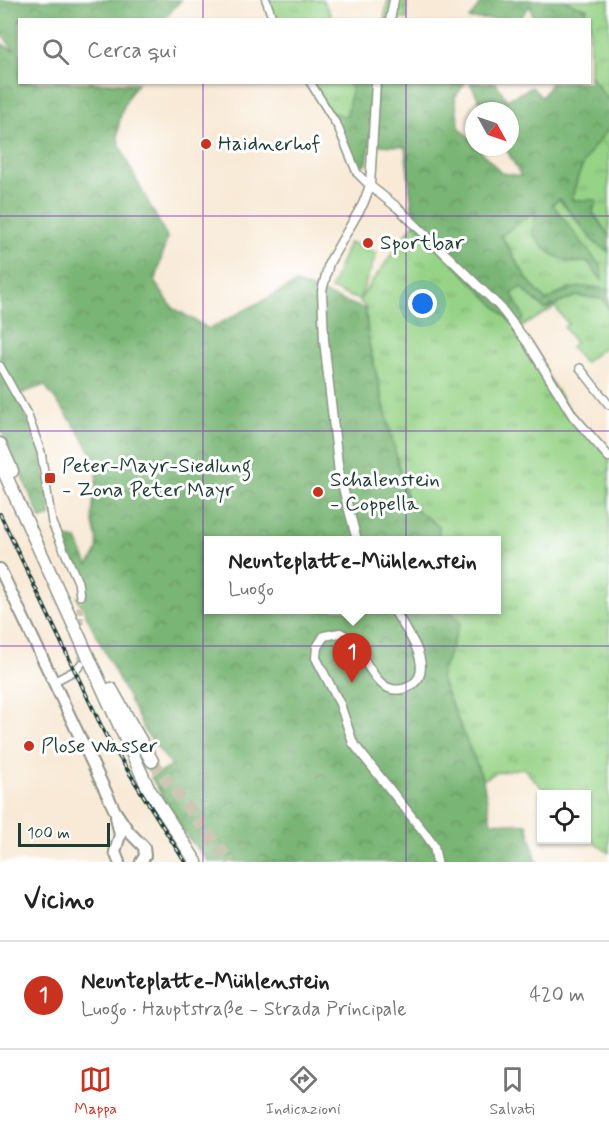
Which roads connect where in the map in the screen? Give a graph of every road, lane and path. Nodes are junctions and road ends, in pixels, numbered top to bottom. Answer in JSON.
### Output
{"nodes":[{"id":1,"x":266,"y":0,"type":"edge"},
{"id":2,"x":394,"y":0,"type":"edge"},
{"id":3,"x":272,"y":18,"type":"edge"},
{"id":4,"x":390,"y":18,"type":"edge"},
{"id":5,"x":311,"y":84,"type":"edge"},
{"id":6,"x":375,"y":84,"type":"edge"},
{"id":7,"x":370,"y":186,"type":"junction"},
{"id":8,"x":0,"y":366,"type":"edge"},
{"id":9,"x":580,"y":368,"type":"dead end"},
{"id":10,"x":609,"y":405,"type":"edge"},
{"id":11,"x":0,"y":444,"type":"edge"},
{"id":12,"x":609,"y":457,"type":"edge"},
{"id":13,"x":0,"y":463,"type":"edge"},
{"id":14,"x":356,"y":536,"type":"edge"},
{"id":15,"x":0,"y":569,"type":"edge"},
{"id":16,"x":80,"y":596,"type":"tunnel mouth"},
{"id":17,"x":397,"y":614,"type":"edge"},
{"id":18,"x":81,"y":664,"type":"dead end"},
{"id":19,"x":55,"y":681,"type":"junction"},
{"id":20,"x":152,"y":761,"type":"tunnel mouth"},
{"id":21,"x":115,"y":811,"type":"junction"},
{"id":22,"x":134,"y":837,"type":"junction"},
{"id":23,"x":120,"y":841,"type":"junction"},
{"id":24,"x":145,"y":860,"type":"edge"},
{"id":25,"x":119,"y":862,"type":"edge"},
{"id":26,"x":196,"y":862,"type":"edge"},
{"id":27,"x":437,"y":862,"type":"edge"}],
"edges":[{"from":1,"to":3,"type":"street"},
{"from":2,"to":4,"type":"street"},
{"from":5,"to":7,"type":"street"},
{"from":6,"to":7,"type":"street"},
{"from":7,"to":12,"type":"street"},
{"from":7,"to":14,"type":"street"},
{"from":8,"to":16,"type":"street"},
{"from":9,"to":10,"type":"street"},
{"from":11,"to":20,"type":"highway"},
{"from":13,"to":26,"type":"highway"},
{"from":15,"to":19,"type":"main road"},
{"from":17,"to":27,"type":"street"},
{"from":18,"to":19,"type":"street"},
{"from":19,"to":21,"type":"main road"},
{"from":21,"to":22,"type":"main road"},
{"from":21,"to":23,"type":"main road"},
{"from":22,"to":23,"type":"main road"},
{"from":22,"to":24,"type":"main road"},
{"from":23,"to":25,"type":"main road"}]}
